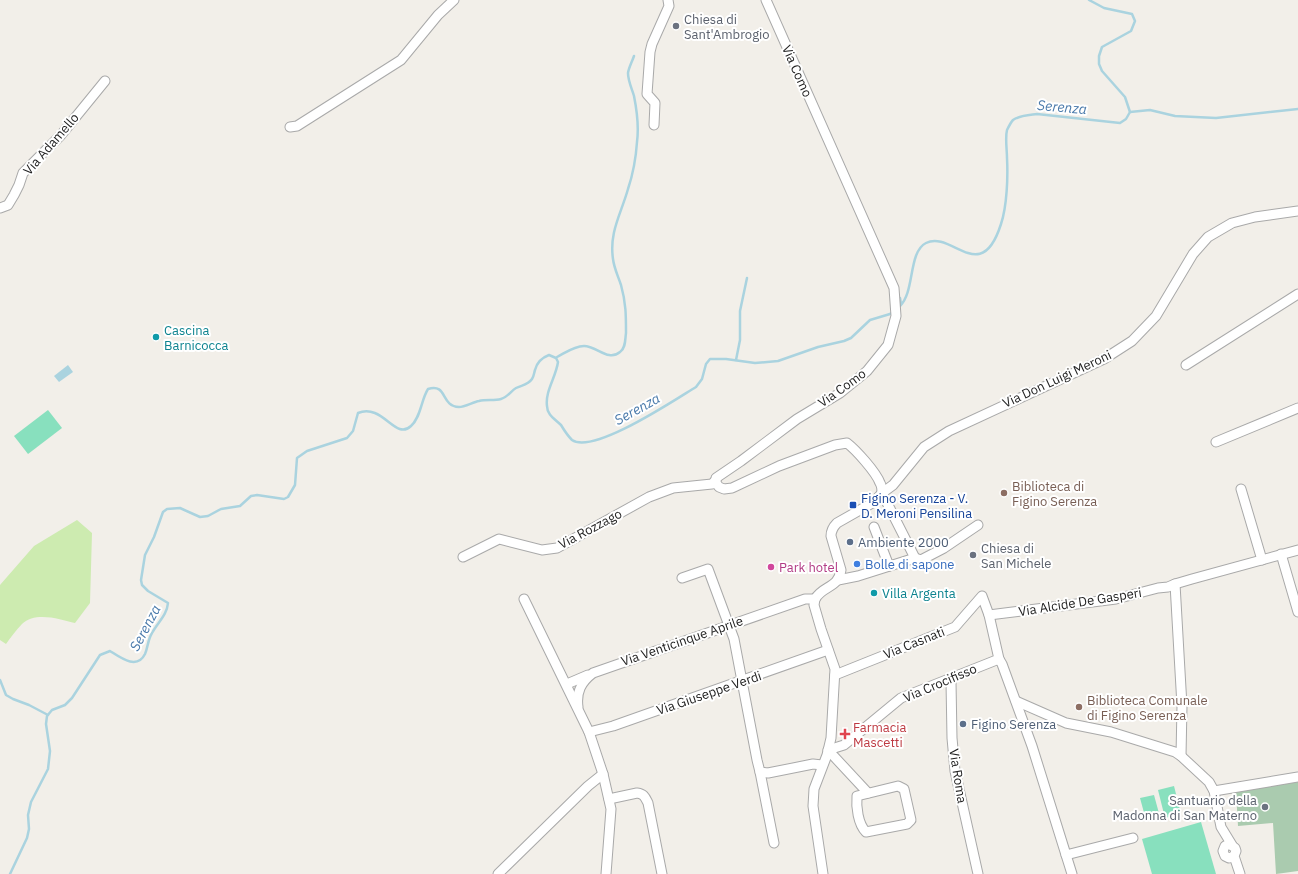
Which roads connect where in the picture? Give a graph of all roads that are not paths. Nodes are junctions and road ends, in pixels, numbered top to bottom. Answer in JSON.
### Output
{"nodes":[{"id":1,"x":454,"y":0,"type":"edge"},
{"id":2,"x":668,"y":0,"type":"edge"},
{"id":3,"x":766,"y":0,"type":"edge"},
{"id":4,"x":105,"y":81,"type":"dead end"},
{"id":5,"x":654,"y":125,"type":"dead end"},
{"id":6,"x":290,"y":127,"type":"dead end"},
{"id":7,"x":0,"y":208,"type":"edge"},
{"id":8,"x":1298,"y":211,"type":"edge"},
{"id":9,"x":1298,"y":294,"type":"edge"},
{"id":10,"x":1186,"y":365,"type":"dead end"},
{"id":11,"x":1298,"y":408,"type":"edge"},
{"id":12,"x":1216,"y":442,"type":"dead end"},
{"id":13,"x":716,"y":480,"type":"junction"},
{"id":14,"x":1241,"y":489,"type":"dead end"},
{"id":15,"x":882,"y":493,"type":"junction"},
{"id":16,"x":978,"y":525,"type":"dead end"},
{"id":17,"x":874,"y":527,"type":"dead end"},
{"id":18,"x":1298,"y":550,"type":"edge"},
{"id":19,"x":1281,"y":554,"type":"junction"},
{"id":20,"x":463,"y":557,"type":"dead end"},
{"id":21,"x":915,"y":558,"type":"junction"},
{"id":22,"x":1262,"y":560,"type":"junction"},
{"id":23,"x":889,"y":566,"type":"junction"},
{"id":24,"x":682,"y":578,"type":"dead end"},
{"id":25,"x":838,"y":580,"type":"junction"},
{"id":26,"x":1175,"y":584,"type":"junction"},
{"id":27,"x":524,"y":599,"type":"dead end"},
{"id":28,"x":815,"y":599,"type":"junction"},
{"id":29,"x":1298,"y":612,"type":"edge"},
{"id":30,"x":989,"y":615,"type":"junction"},
{"id":31,"x":729,"y":625,"type":"junction"},
{"id":32,"x":828,"y":650,"type":"junction"},
{"id":33,"x":999,"y":659,"type":"junction"},
{"id":34,"x":593,"y":673,"type":"junction"},
{"id":35,"x":835,"y":675,"type":"junction"},
{"id":36,"x":953,"y":678,"type":"junction"},
{"id":37,"x":742,"y":682,"type":"junction"},
{"id":38,"x":566,"y":684,"type":"junction"},
{"id":39,"x":1016,"y":700,"type":"junction"},
{"id":40,"x":579,"y":713,"type":"junction"},
{"id":41,"x":589,"y":732,"type":"junction"},
{"id":42,"x":828,"y":750,"type":"junction"},
{"id":43,"x":1182,"y":756,"type":"junction"},
{"id":44,"x":822,"y":765,"type":"junction"},
{"id":45,"x":760,"y":772,"type":"junction"},
{"id":46,"x":603,"y":774,"type":"junction"},
{"id":47,"x":1298,"y":777,"type":"edge"},
{"id":48,"x":1214,"y":791,"type":"junction"},
{"id":49,"x":868,"y":793,"type":"junction"},
{"id":50,"x":609,"y":799,"type":"junction"},
{"id":51,"x":1133,"y":838,"type":"dead end"},
{"id":52,"x":774,"y":843,"type":"dead end"},
{"id":53,"x":1066,"y":856,"type":"junction"},
{"id":54,"x":1240,"y":873,"type":"edge"},
{"id":55,"x":498,"y":874,"type":"edge"},
{"id":56,"x":606,"y":874,"type":"edge"},
{"id":57,"x":662,"y":874,"type":"edge"},
{"id":58,"x":823,"y":874,"type":"edge"},
{"id":59,"x":978,"y":874,"type":"edge"},
{"id":60,"x":1072,"y":874,"type":"edge"}],
"edges":[{"from":1,"to":6,"type":"street"},
{"from":2,"to":5,"type":"street"},
{"from":3,"to":13,"type":"street","name":"Via Como"},
{"from":4,"to":7,"type":"street","name":"Via Adamello"},
{"from":8,"to":15,"type":"street","name":"Via Don Luigi Meroni"},
{"from":9,"to":10,"type":"street"},
{"from":11,"to":12,"type":"street"},
{"from":13,"to":15,"type":"street"},
{"from":13,"to":20,"type":"street","name":"Via Rozzago"},
{"from":14,"to":22,"type":"street"},
{"from":15,"to":21,"type":"street"},
{"from":15,"to":25,"type":"street","name":"Via Don Luigi Meroni"},
{"from":16,"to":21,"type":"street"},
{"from":17,"to":23,"type":"street"},
{"from":18,"to":19,"type":"street","name":"Via Alcide De Gasperi"},
{"from":19,"to":22,"type":"street","name":"Via Alcide De Gasperi"},
{"from":19,"to":29,"type":"street"},
{"from":21,"to":23,"type":"street"},
{"from":22,"to":26,"type":"street","name":"Via Alcide De Gasperi"},
{"from":23,"to":25,"type":"street"},
{"from":24,"to":31,"type":"street"},
{"from":25,"to":28,"type":"street"},
{"from":26,"to":30,"type":"street","name":"Via Alcide De Gasperi"},
{"from":26,"to":43,"type":"street"},
{"from":27,"to":38,"type":"street"},
{"from":28,"to":31,"type":"street","name":"Via Venticinque Aprile"},
{"from":28,"to":32,"type":"street"},
{"from":30,"to":33,"type":"street"},
{"from":30,"to":35,"type":"street","name":"Via Casnati"},
{"from":31,"to":34,"type":"street","name":"Via Venticinque Aprile"},
{"from":31,"to":37,"type":"street"},
{"from":32,"to":35,"type":"street"},
{"from":32,"to":37,"type":"street","name":"Via Giuseppe Verdi"},
{"from":33,"to":36,"type":"street","name":"Via Crocifisso"},
{"from":33,"to":39,"type":"street"},
{"from":34,"to":38,"type":"street"},
{"from":34,"to":40,"type":"street","name":"Via Venticinque Aprile"},
{"from":35,"to":42,"type":"street"},
{"from":36,"to":42,"type":"street","name":"Via Crocifisso"},
{"from":36,"to":59,"type":"street","name":"Via Roma"},
{"from":37,"to":41,"type":"street","name":"Via Giuseppe Verdi"},
{"from":37,"to":45,"type":"street"},
{"from":38,"to":40,"type":"street"},
{"from":39,"to":43,"type":"street"},
{"from":39,"to":53,"type":"street"},
{"from":40,"to":41,"type":"street"},
{"from":41,"to":46,"type":"street"},
{"from":42,"to":44,"type":"street"},
{"from":42,"to":49,"type":"street"},
{"from":43,"to":48,"type":"street"},
{"from":44,"to":45,"type":"street"},
{"from":44,"to":58,"type":"street"},
{"from":45,"to":52,"type":"street"},
{"from":46,"to":50,"type":"street"},
{"from":46,"to":55,"type":"street"},
{"from":47,"to":48,"type":"street"},
{"from":48,"to":54,"type":"street"},
{"from":49,"to":49,"type":"street"},
{"from":50,"to":56,"type":"street"},
{"from":50,"to":57,"type":"street"},
{"from":51,"to":53,"type":"street"},
{"from":53,"to":60,"type":"street"}]}
